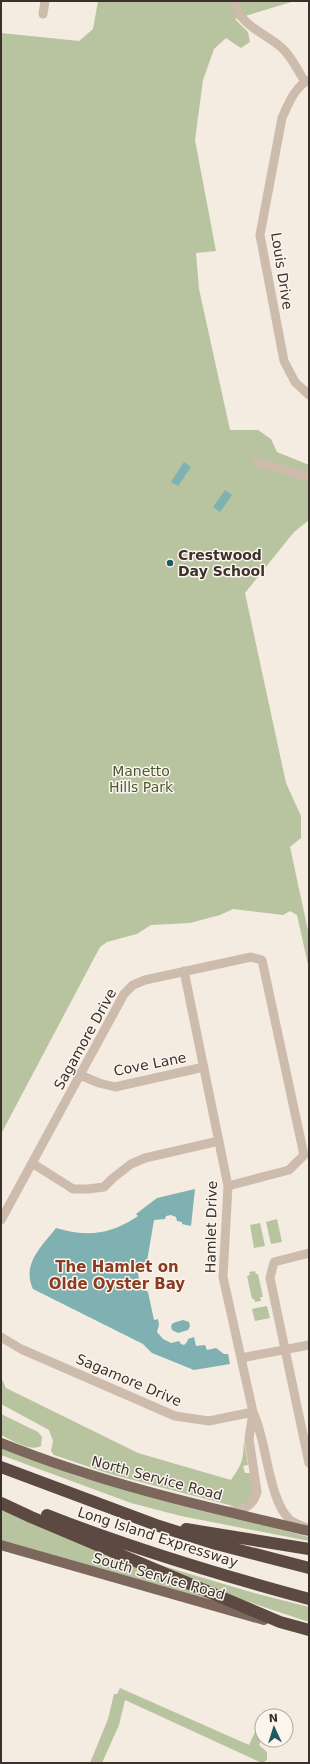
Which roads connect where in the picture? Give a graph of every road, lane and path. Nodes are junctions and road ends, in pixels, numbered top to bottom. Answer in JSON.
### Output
{"nodes":[{"id":1,"x":45,"y":1,"type":"edge"},
{"id":2,"x":234,"y":1,"type":"edge"},
{"id":3,"x":42,"y":14,"type":"dead end"},
{"id":4,"x":307,"y":81,"type":"edge"},
{"id":5,"x":309,"y":396,"type":"edge"},
{"id":6,"x":257,"y":462,"type":"dead end"},
{"id":7,"x":309,"y":477,"type":"edge"},
{"id":8,"x":184,"y":971,"type":"junction"},
{"id":9,"x":204,"y":1067,"type":"junction"},
{"id":10,"x":80,"y":1075,"type":"junction"},
{"id":11,"x":219,"y":1141,"type":"junction"},
{"id":12,"x":32,"y":1163,"type":"junction"},
{"id":13,"x":228,"y":1186,"type":"junction"},
{"id":14,"x":1,"y":1220,"type":"edge"},
{"id":15,"x":309,"y":1253,"type":"edge"},
{"id":16,"x":1,"y":1337,"type":"edge"},
{"id":17,"x":309,"y":1345,"type":"edge"},
{"id":18,"x":285,"y":1349,"type":"junction"},
{"id":19,"x":241,"y":1358,"type":"junction"},
{"id":20,"x":254,"y":1412,"type":"junction"},
{"id":21,"x":1,"y":1443,"type":"edge"},
{"id":22,"x":309,"y":1463,"type":"edge"},
{"id":23,"x":1,"y":1467,"type":"edge"},
{"id":24,"x":272,"y":1484,"type":"junction"},
{"id":25,"x":256,"y":1486,"type":"junction"},
{"id":26,"x":1,"y":1497,"type":"edge"},
{"id":27,"x":1,"y":1503,"type":"edge"},
{"id":28,"x":224,"y":1511,"type":"junction"},
{"id":29,"x":159,"y":1526,"type":"junction"},
{"id":30,"x":309,"y":1530,"type":"edge"},
{"id":31,"x":1,"y":1545,"type":"edge"},
{"id":32,"x":309,"y":1549,"type":"edge"},
{"id":33,"x":309,"y":1568,"type":"edge"},
{"id":34,"x":309,"y":1599,"type":"edge"},
{"id":35,"x":309,"y":1631,"type":"edge"}],
"edges":[{"from":1,"to":3,"type":"street"},
{"from":2,"to":4,"type":"street"},
{"from":4,"to":5,"type":"street","name":"Louis Drive"},
{"from":6,"to":7,"type":"street"},
{"from":8,"to":9,"type":"street","name":"Hamlet Drive"},
{"from":8,"to":10,"type":"street","name":"Sagamore Drive"},
{"from":8,"to":13,"type":"street","name":"Sagamore Drive"},
{"from":9,"to":10,"type":"street","name":"Cove Lane"},
{"from":9,"to":11,"type":"street","name":"Hamlet Drive"},
{"from":10,"to":12,"type":"street","name":"Sagamore Drive"},
{"from":11,"to":12,"type":"street"},
{"from":11,"to":13,"type":"street","name":"Hamlet Drive"},
{"from":12,"to":14,"type":"street","name":"Sagamore Drive"},
{"from":13,"to":19,"type":"street","name":"Hamlet Drive"},
{"from":15,"to":18,"type":"street"},
{"from":16,"to":20,"type":"street","name":"Sagamore Drive"},
{"from":17,"to":18,"type":"street"},
{"from":18,"to":19,"type":"street"},
{"from":18,"to":22,"type":"street"},
{"from":19,"to":20,"type":"street","name":"Hamlet Drive"},
{"from":20,"to":24,"type":"street","name":"Hamlet Drive"},
{"from":20,"to":25,"type":"street","name":"Hamlet Drive"},
{"from":21,"to":28,"type":"main road","name":"North Service Road"},
{"from":23,"to":29,"type":"highway","name":"Long Island Expressway"},
{"from":24,"to":25,"type":"street"},
{"from":24,"to":30,"type":"street","name":"Hamlet Drive"},
{"from":25,"to":28,"type":"street","name":"Hamlet Drive"},
{"from":26,"to":34,"type":"highway","name":"Long Island Expressway"},
{"from":27,"to":35,"type":"highway"},
{"from":28,"to":30,"type":"main road","name":"North Service Road"},
{"from":29,"to":32,"type":"highway"},
{"from":29,"to":33,"type":"highway","name":"Long Island Expressway"},
{"from":31,"to":35,"type":"main road","name":"South Service Road"}]}
